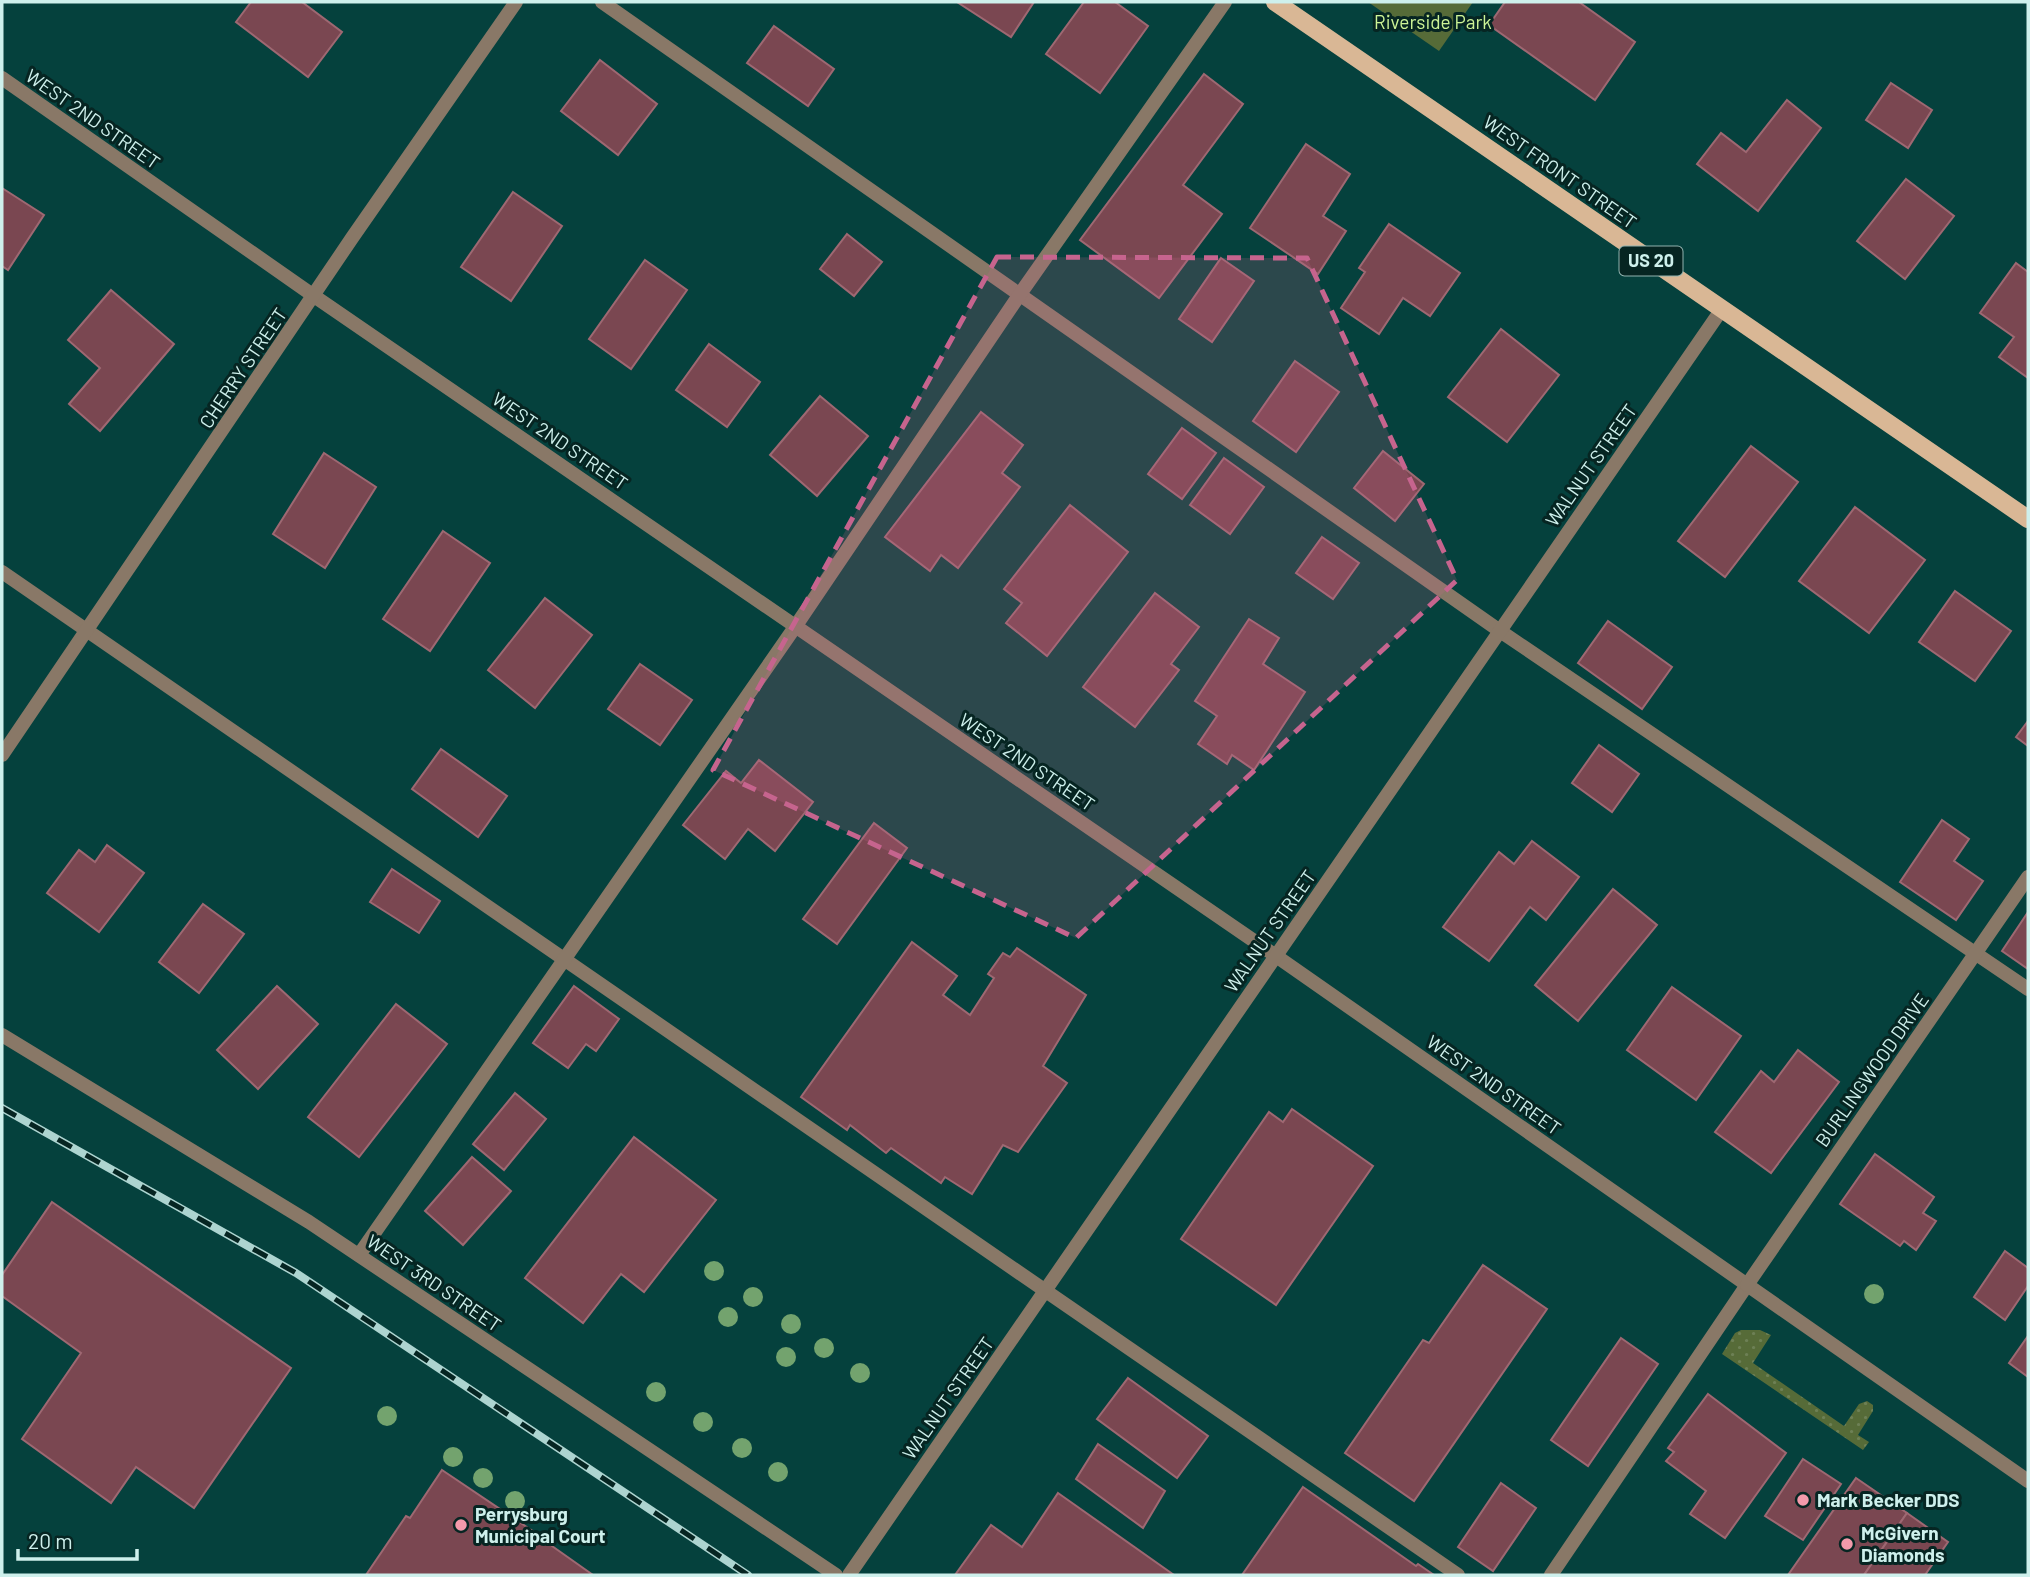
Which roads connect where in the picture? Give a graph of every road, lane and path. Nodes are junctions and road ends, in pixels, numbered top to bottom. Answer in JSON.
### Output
{"nodes":[{"id":1,"x":516,"y":2,"type":"edge"},
{"id":2,"x":601,"y":2,"type":"edge"},
{"id":3,"x":1225,"y":2,"type":"edge"},
{"id":4,"x":1275,"y":2,"type":"edge"},
{"id":5,"x":2,"y":78,"type":"edge"},
{"id":6,"x":1020,"y":294,"type":"junction"},
{"id":7,"x":314,"y":296,"type":"junction"},
{"id":8,"x":1722,"y":309,"type":"junction"},
{"id":9,"x":2028,"y":519,"type":"edge"},
{"id":10,"x":2,"y":572,"type":"edge"},
{"id":11,"x":795,"y":626,"type":"junction"},
{"id":12,"x":86,"y":629,"type":"junction"},
{"id":13,"x":1500,"y":632,"type":"junction"},
{"id":14,"x":2,"y":755,"type":"edge"},
{"id":15,"x":2028,"y":877,"type":"edge"},
{"id":16,"x":1977,"y":953,"type":"junction"},
{"id":17,"x":1276,"y":956,"type":"junction"},
{"id":18,"x":564,"y":959,"type":"junction"},
{"id":19,"x":2028,"y":989,"type":"edge"},
{"id":20,"x":2,"y":1035,"type":"edge"},
{"id":21,"x":359,"y":1255,"type":"junction"},
{"id":22,"x":1746,"y":1284,"type":"junction"},
{"id":23,"x":1045,"y":1290,"type":"junction"},
{"id":24,"x":2028,"y":1481,"type":"edge"},
{"id":25,"x":836,"y":1575,"type":"edge"},
{"id":26,"x":849,"y":1575,"type":"edge"},
{"id":27,"x":1458,"y":1575,"type":"edge"},
{"id":28,"x":1551,"y":1575,"type":"edge"}],
"edges":[{"from":1,"to":7,"type":"street","name":"CHERRY STREET"},
{"from":2,"to":6,"type":"street"},
{"from":3,"to":6,"type":"street"},
{"from":4,"to":8,"type":"main road","name":"WEST FRONT STREET","number":"US 20"},
{"from":5,"to":7,"type":"street","name":"WEST 2ND STREET"},
{"from":6,"to":11,"type":"street"},
{"from":6,"to":13,"type":"street"},
{"from":7,"to":11,"type":"street","name":"WEST 2ND STREET"},
{"from":7,"to":12,"type":"street","name":"CHERRY STREET"},
{"from":8,"to":9,"type":"main road","name":"WEST FRONT STREET","number":"US 20"},
{"from":8,"to":13,"type":"street","name":"WALNUT STREET"},
{"from":10,"to":12,"type":"street"},
{"from":11,"to":17,"type":"street","name":"WEST 2ND STREET"},
{"from":11,"to":18,"type":"street"},
{"from":12,"to":14,"type":"street","name":"CHERRY STREET"},
{"from":12,"to":18,"type":"street"},
{"from":13,"to":16,"type":"street"},
{"from":13,"to":17,"type":"street","name":"WALNUT STREET"},
{"from":15,"to":16,"type":"street","name":"BURLINGWOOD DRIVE"},
{"from":16,"to":19,"type":"street"},
{"from":16,"to":22,"type":"street","name":"BURLINGWOOD DRIVE"},
{"from":17,"to":22,"type":"street","name":"WEST 2ND STREET"},
{"from":17,"to":23,"type":"street","name":"WALNUT STREET"},
{"from":18,"to":21,"type":"street"},
{"from":18,"to":23,"type":"street"},
{"from":20,"to":21,"type":"street","name":"WEST 3RD STREET"},
{"from":21,"to":25,"type":"street","name":"WEST 3RD STREET"},
{"from":22,"to":24,"type":"street","name":"WEST 2ND STREET"},
{"from":22,"to":28,"type":"street","name":"BURLINGWOOD DRIVE"},
{"from":23,"to":26,"type":"street","name":"WALNUT STREET"},
{"from":23,"to":27,"type":"street"}]}
